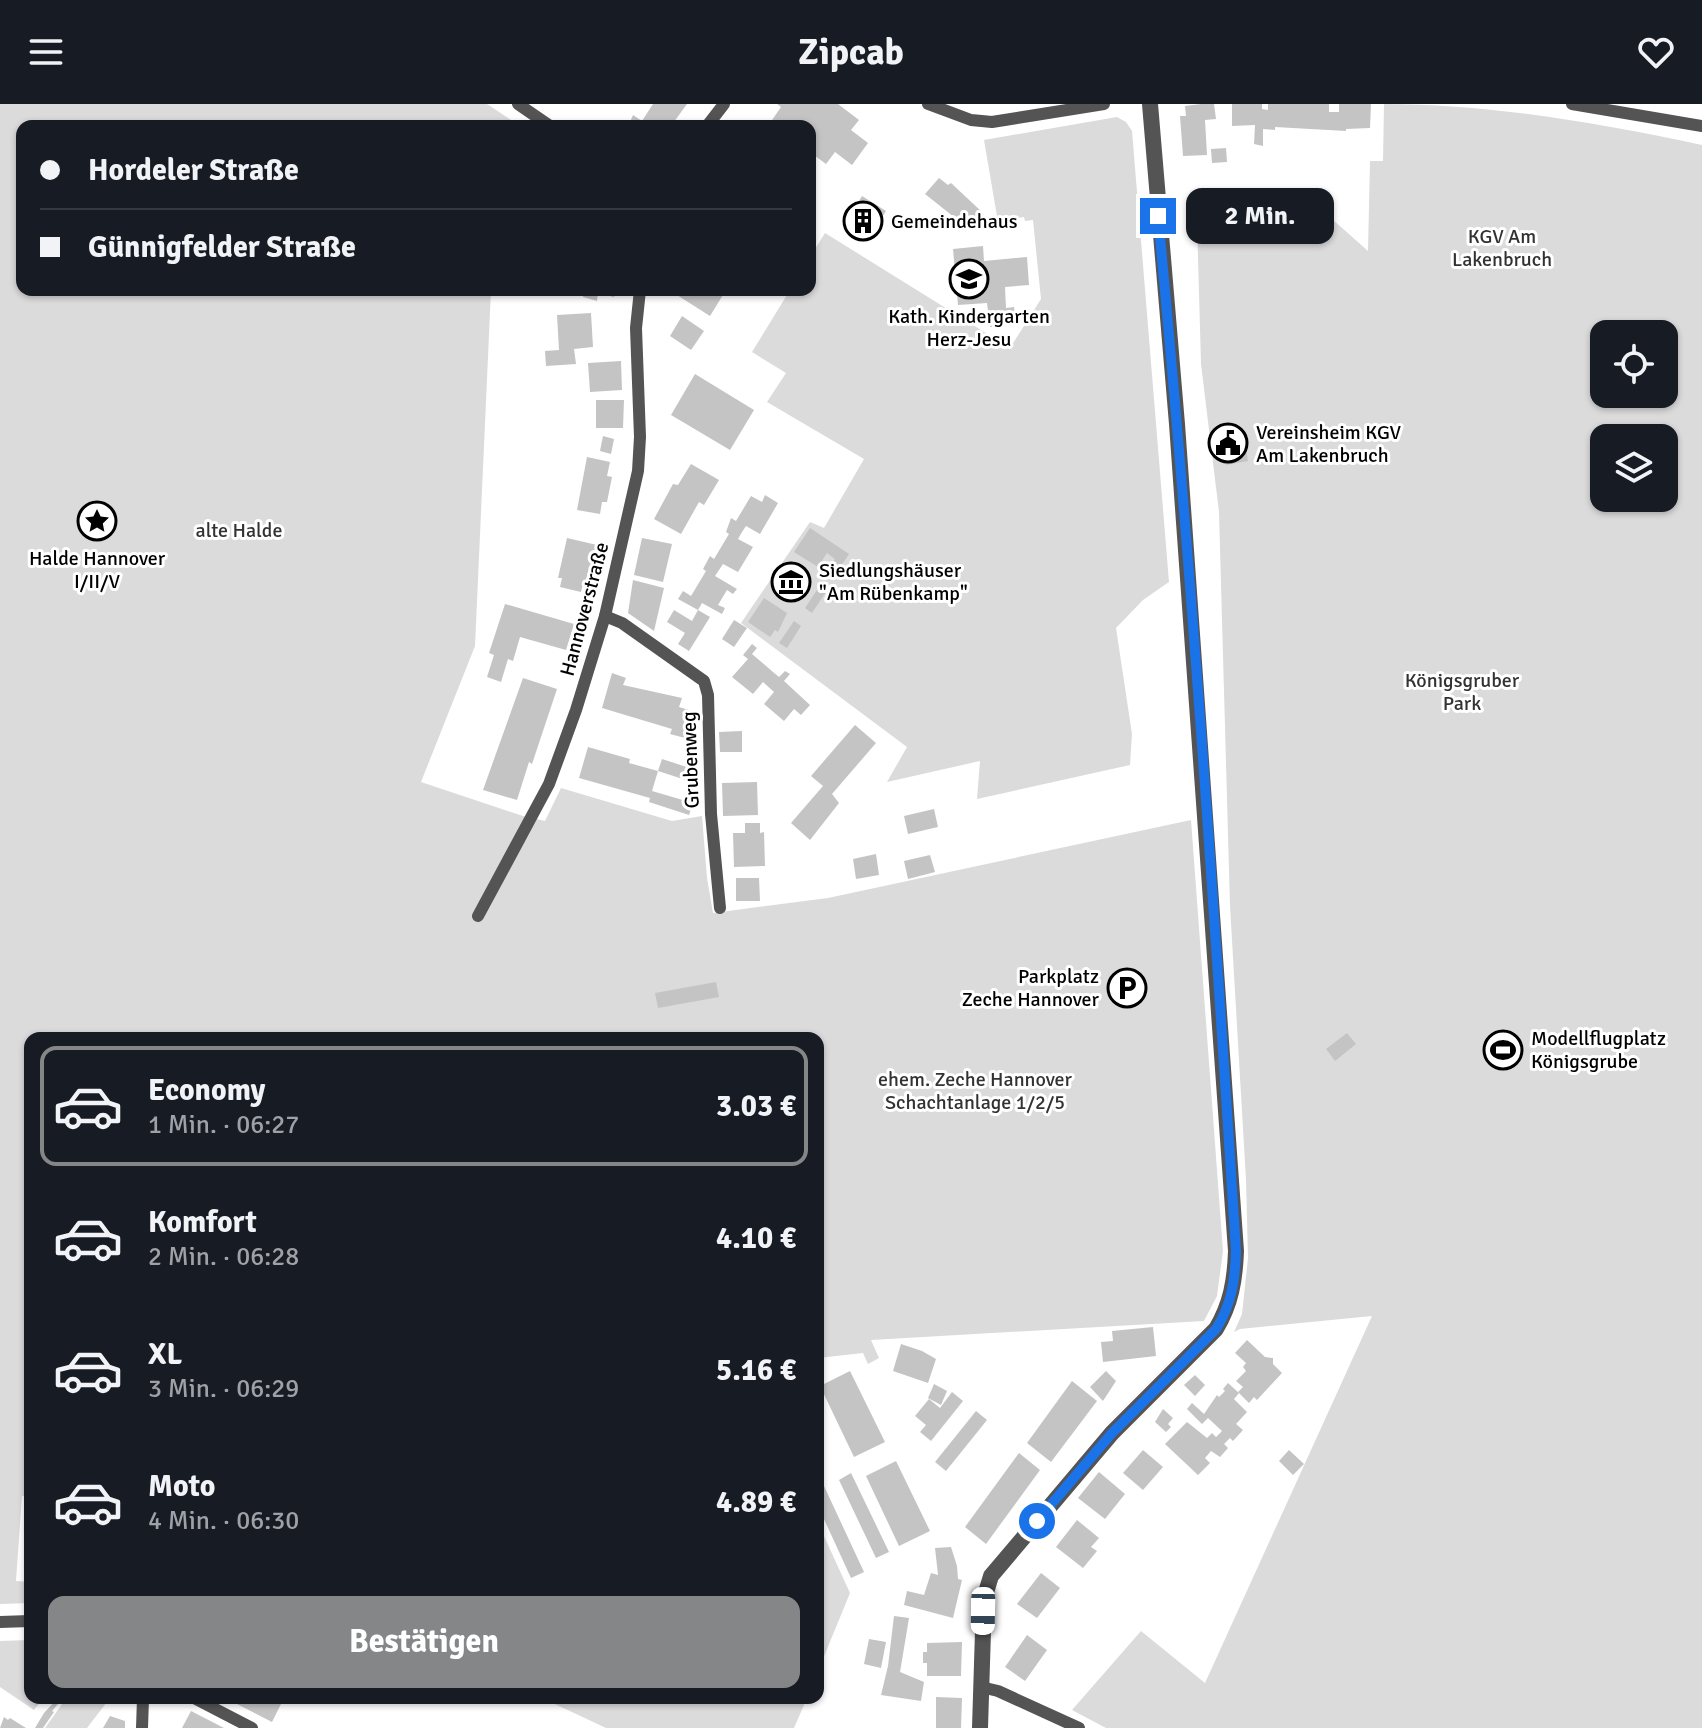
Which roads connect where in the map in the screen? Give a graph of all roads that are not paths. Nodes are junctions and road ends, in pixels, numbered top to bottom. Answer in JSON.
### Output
{"nodes":[{"id":1,"x":518,"y":104,"type":"edge"},
{"id":2,"x":724,"y":104,"type":"edge"},
{"id":3,"x":928,"y":104,"type":"edge"},
{"id":4,"x":1104,"y":104,"type":"edge"},
{"id":5,"x":1150,"y":104,"type":"edge"},
{"id":6,"x":1572,"y":104,"type":"edge"},
{"id":7,"x":541,"y":120,"type":"edge"},
{"id":8,"x":712,"y":120,"type":"edge"},
{"id":9,"x":1702,"y":126,"type":"edge"},
{"id":10,"x":639,"y":296,"type":"edge"},
{"id":11,"x":605,"y":616,"type":"junction"},
{"id":12,"x":720,"y":908,"type":"dead end"},
{"id":13,"x":478,"y":916,"type":"dead end"},
{"id":14,"x":24,"y":1621,"type":"edge"},
{"id":15,"x":0,"y":1622,"type":"edge"},
{"id":16,"x":981,"y":1687,"type":"junction"},
{"id":17,"x":143,"y":1704,"type":"edge"},
{"id":18,"x":206,"y":1704,"type":"edge"},
{"id":19,"x":142,"y":1728,"type":"edge"},
{"id":20,"x":252,"y":1728,"type":"edge"},
{"id":21,"x":980,"y":1728,"type":"edge"},
{"id":22,"x":1079,"y":1728,"type":"edge"}],
"edges":[{"from":1,"to":7,"type":"street"},
{"from":2,"to":8,"type":"street"},
{"from":3,"to":4,"type":"street"},
{"from":5,"to":16,"type":"street"},
{"from":6,"to":9,"type":"street"},
{"from":10,"to":11,"type":"street","name":"Hannoverstraße"},
{"from":11,"to":12,"type":"street","name":"Grubenweg"},
{"from":11,"to":13,"type":"street","name":"Hannoverstraße"},
{"from":14,"to":15,"type":"street"},
{"from":16,"to":21,"type":"street"},
{"from":16,"to":22,"type":"street"},
{"from":17,"to":19,"type":"street"},
{"from":18,"to":20,"type":"street"}]}
